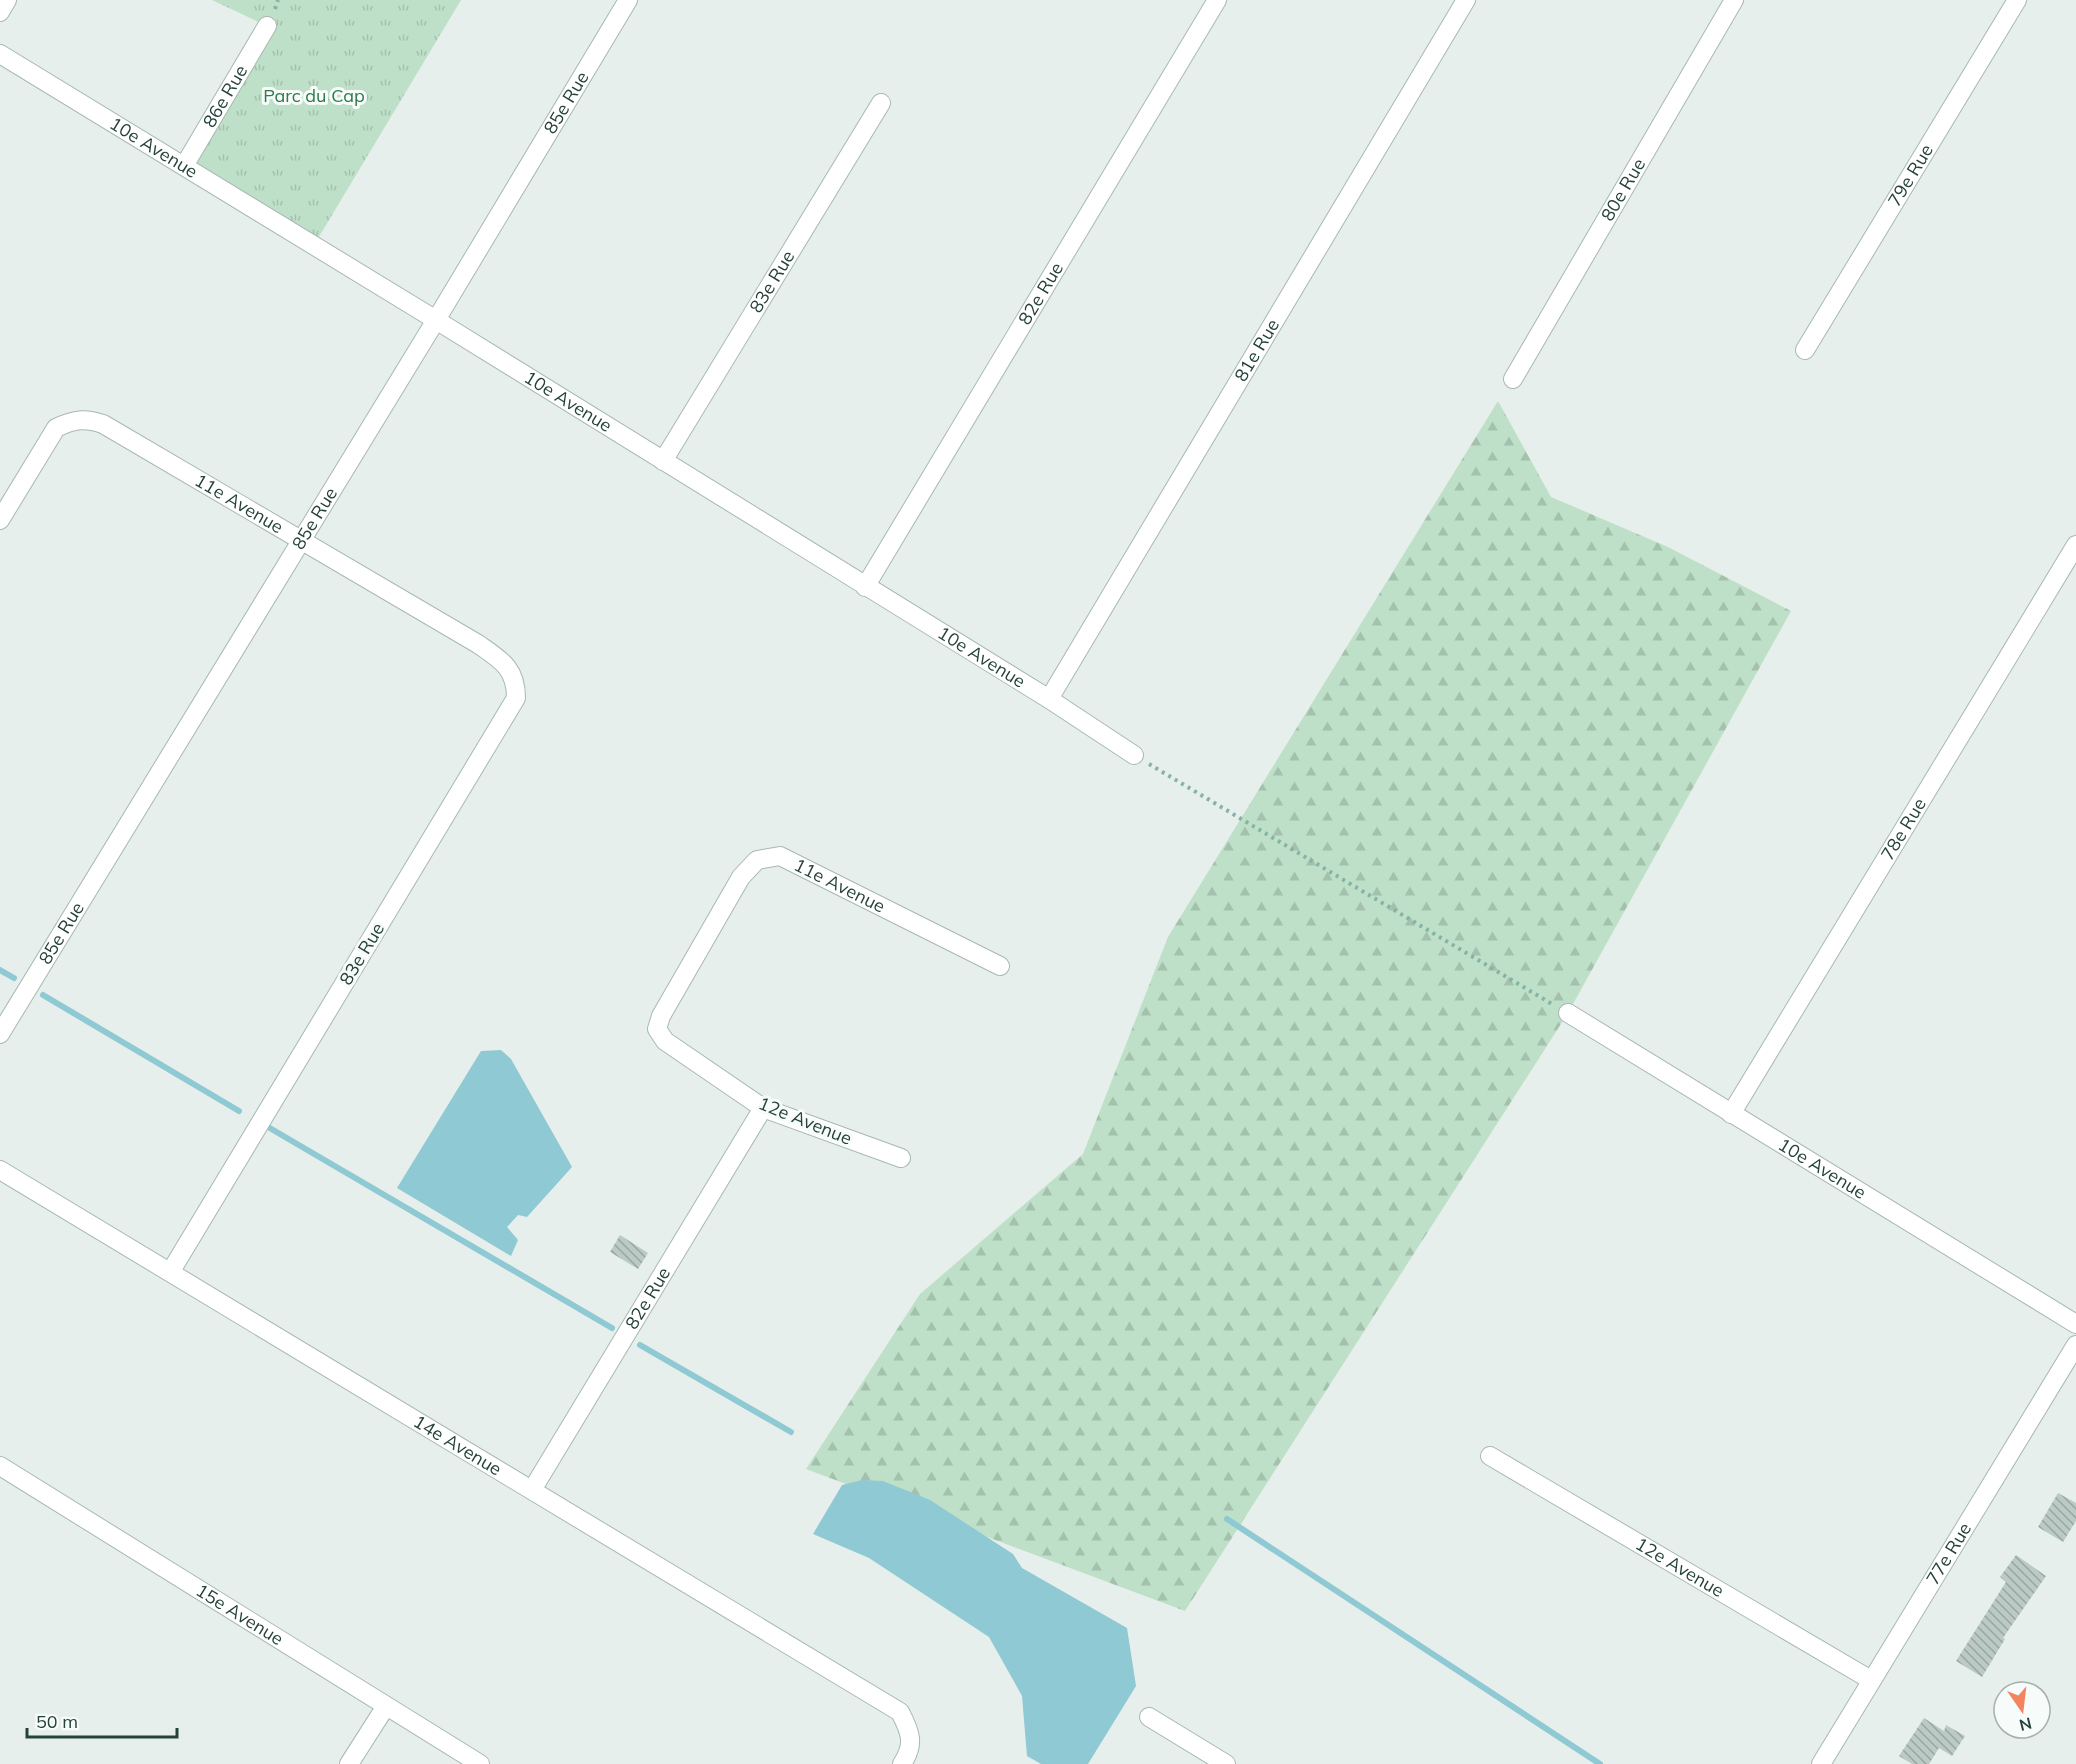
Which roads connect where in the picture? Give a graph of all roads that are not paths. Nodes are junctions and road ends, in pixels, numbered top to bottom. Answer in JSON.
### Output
{"nodes":[{"id":1,"x":8,"y":0,"type":"edge"},
{"id":2,"x":628,"y":0,"type":"edge"},
{"id":3,"x":1217,"y":0,"type":"edge"},
{"id":4,"x":1466,"y":0,"type":"edge"},
{"id":5,"x":1734,"y":0,"type":"edge"},
{"id":6,"x":2017,"y":0,"type":"edge"},
{"id":7,"x":0,"y":12,"type":"edge"},
{"id":8,"x":267,"y":26,"type":"dead end"},
{"id":9,"x":0,"y":54,"type":"edge"},
{"id":10,"x":881,"y":103,"type":"dead end"},
{"id":11,"x":184,"y":166,"type":"junction"},
{"id":12,"x":436,"y":320,"type":"junction"},
{"id":13,"x":1805,"y":350,"type":"dead end"},
{"id":14,"x":1513,"y":379,"type":"dead end"},
{"id":15,"x":663,"y":461,"type":"junction"},
{"id":16,"x":0,"y":520,"type":"edge"},
{"id":17,"x":299,"y":541,"type":"junction"},
{"id":18,"x":2076,"y":545,"type":"edge"},
{"id":19,"x":865,"y":587,"type":"junction"},
{"id":20,"x":478,"y":644,"type":"joint"},
{"id":21,"x":1049,"y":699,"type":"junction"},
{"id":22,"x":1134,"y":755,"type":"road end"},
{"id":23,"x":1000,"y":966,"type":"dead end"},
{"id":24,"x":1568,"y":1013,"type":"road end"},
{"id":25,"x":657,"y":1029,"type":"joint"},
{"id":26,"x":0,"y":1034,"type":"edge"},
{"id":27,"x":763,"y":1108,"type":"junction"},
{"id":28,"x":1731,"y":1114,"type":"junction"},
{"id":29,"x":901,"y":1158,"type":"dead end"},
{"id":30,"x":0,"y":1170,"type":"edge"},
{"id":31,"x":171,"y":1271,"type":"junction"},
{"id":32,"x":2076,"y":1324,"type":"edge"},
{"id":33,"x":2076,"y":1345,"type":"edge"},
{"id":34,"x":1490,"y":1456,"type":"dead end"},
{"id":35,"x":0,"y":1466,"type":"edge"},
{"id":36,"x":532,"y":1490,"type":"junction"},
{"id":37,"x":1871,"y":1680,"type":"junction"},
{"id":38,"x":386,"y":1706,"type":"junction"},
{"id":39,"x":1149,"y":1717,"type":"dead end"},
{"id":40,"x":350,"y":1764,"type":"edge"},
{"id":41,"x":480,"y":1764,"type":"edge"},
{"id":42,"x":902,"y":1764,"type":"edge"},
{"id":43,"x":1226,"y":1764,"type":"edge"},
{"id":44,"x":1821,"y":1764,"type":"edge"}],
"edges":[{"from":1,"to":7,"type":"street"},
{"from":2,"to":12,"type":"street","name":"85e Rue"},
{"from":3,"to":19,"type":"street","name":"82e Rue"},
{"from":4,"to":21,"type":"street","name":"81e Rue"},
{"from":5,"to":14,"type":"street","name":"80e Rue"},
{"from":6,"to":13,"type":"street","name":"79e Rue"},
{"from":8,"to":11,"type":"street","name":"86e Rue"},
{"from":9,"to":11,"type":"street","name":"10e Avenue"},
{"from":10,"to":15,"type":"street","name":"83e Rue"},
{"from":11,"to":12,"type":"street","name":"10e Avenue"},
{"from":12,"to":15,"type":"street","name":"10e Avenue"},
{"from":12,"to":17,"type":"street","name":"85e Rue"},
{"from":15,"to":19,"type":"street","name":"10e Avenue"},
{"from":16,"to":17,"type":"street","name":"11e Avenue"},
{"from":17,"to":20,"type":"street","name":"11e Avenue"},
{"from":17,"to":26,"type":"street","name":"85e Rue"},
{"from":18,"to":28,"type":"street","name":"78e Rue"},
{"from":19,"to":21,"type":"street","name":"10e Avenue"},
{"from":20,"to":31,"type":"street","name":"83e Rue"},
{"from":21,"to":22,"type":"street","name":"10e Avenue"},
{"from":23,"to":25,"type":"street","name":"11e Avenue"},
{"from":24,"to":28,"type":"street","name":"10e Avenue"},
{"from":25,"to":27,"type":"street","name":"12e Avenue"},
{"from":27,"to":29,"type":"street","name":"12e Avenue"},
{"from":27,"to":36,"type":"street","name":"82e Rue"},
{"from":28,"to":32,"type":"street","name":"10e Avenue"},
{"from":30,"to":31,"type":"street","name":"14e Avenue"},
{"from":31,"to":36,"type":"street","name":"14e Avenue"},
{"from":33,"to":37,"type":"street","name":"77e Rue"},
{"from":34,"to":37,"type":"street","name":"12e Avenue"},
{"from":35,"to":38,"type":"street","name":"15e Avenue"},
{"from":36,"to":42,"type":"street","name":"14e Avenue"},
{"from":37,"to":44,"type":"street","name":"77e Rue"},
{"from":38,"to":40,"type":"street"},
{"from":38,"to":41,"type":"street","name":"15e Avenue"},
{"from":39,"to":43,"type":"street"}]}
